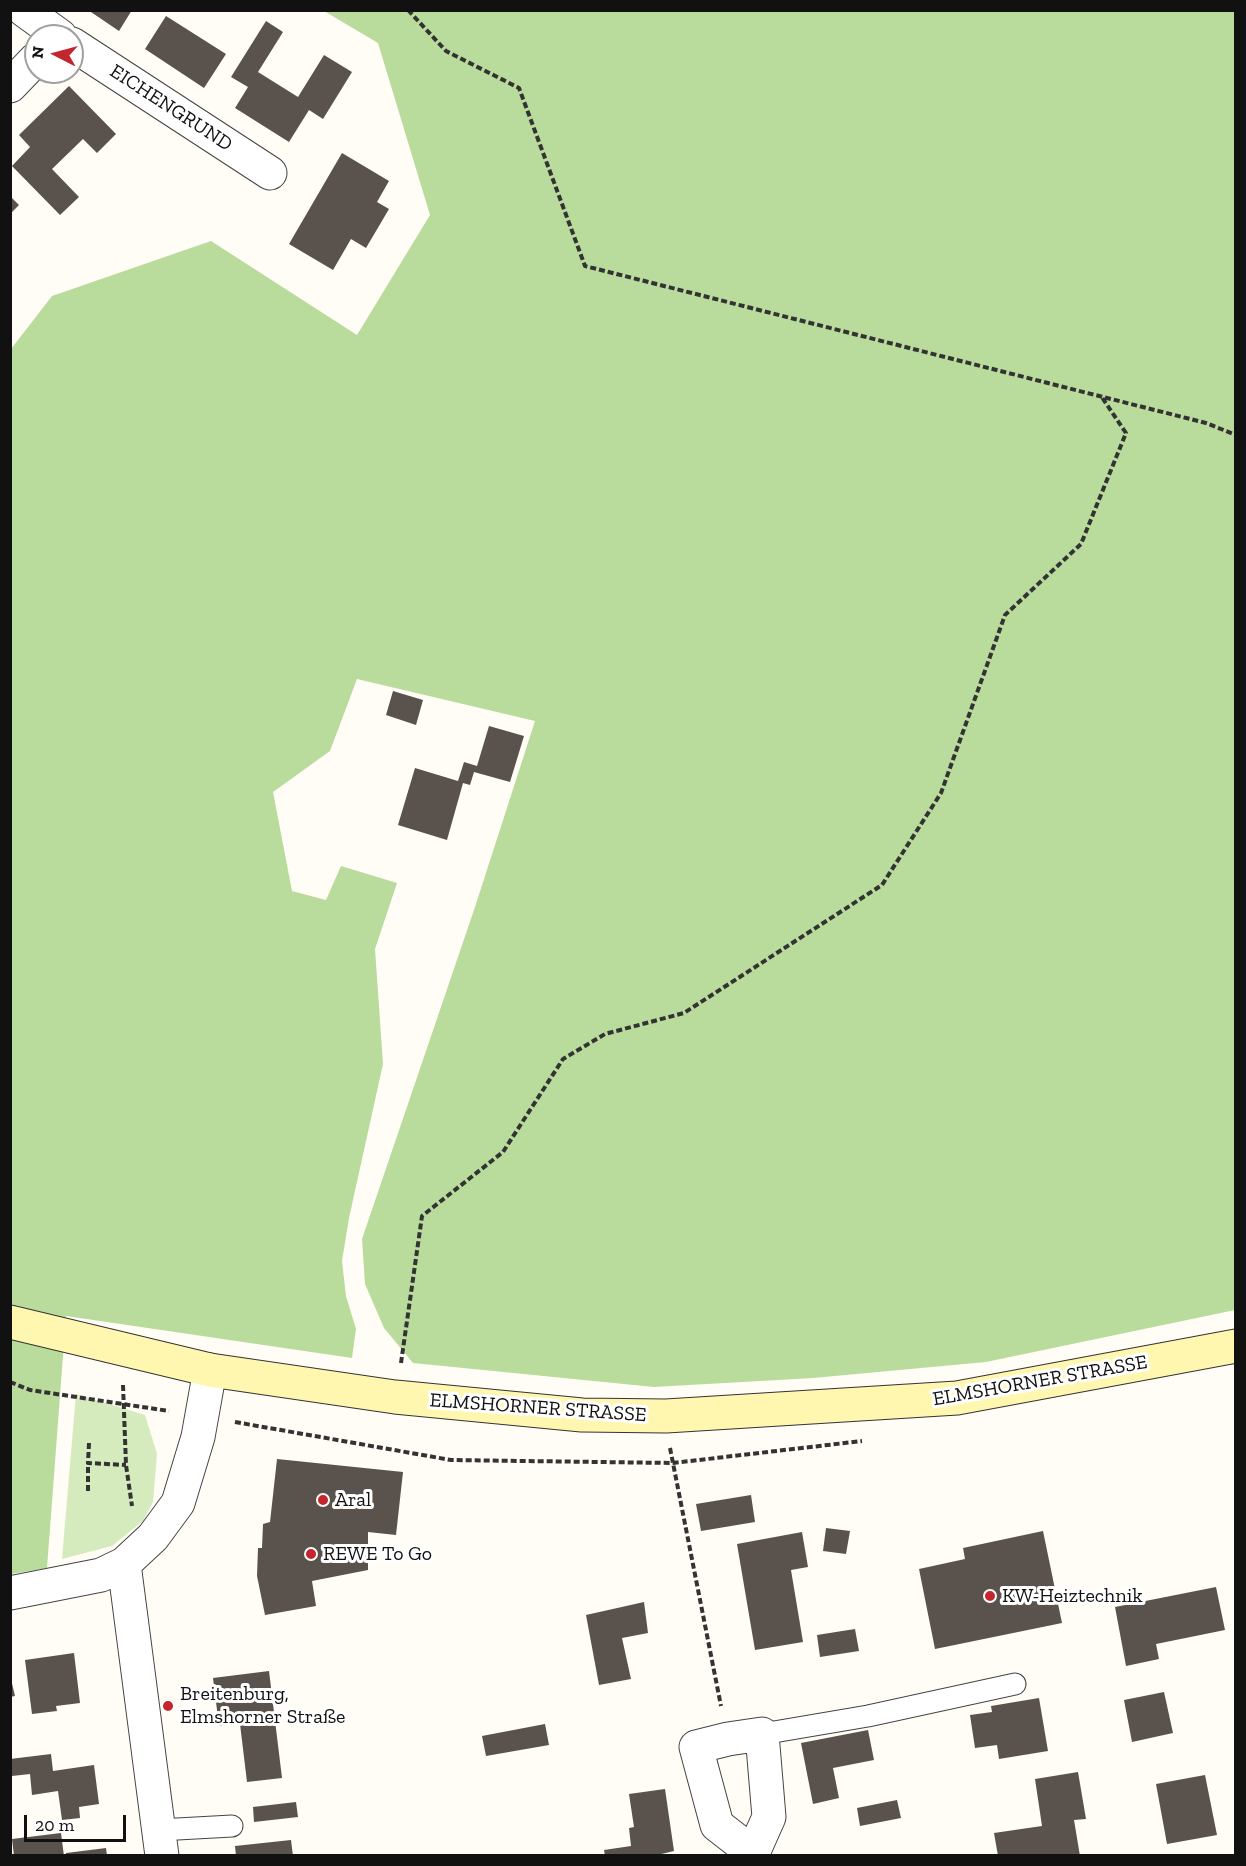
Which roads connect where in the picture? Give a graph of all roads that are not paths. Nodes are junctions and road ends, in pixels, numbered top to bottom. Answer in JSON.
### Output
{"nodes":[{"id":1,"x":24,"y":10,"type":"edge"},
{"id":2,"x":43,"y":24,"type":"edge"},
{"id":3,"x":84,"y":52,"type":"edge"},
{"id":4,"x":24,"y":71,"type":"edge"},
{"id":5,"x":10,"y":86,"type":"edge"},
{"id":6,"x":270,"y":173,"type":"dead end"},
{"id":7,"x":10,"y":1322,"type":"edge"},
{"id":8,"x":1236,"y":1346,"type":"edge"},
{"id":9,"x":210,"y":1370,"type":"junction"},
{"id":10,"x":132,"y":1557,"type":"junction"},
{"id":11,"x":10,"y":1593,"type":"edge"},
{"id":12,"x":1015,"y":1684,"type":"dead end"},
{"id":13,"x":762,"y":1734,"type":"junction"},
{"id":14,"x":232,"y":1826,"type":"dead end"},
{"id":15,"x":161,"y":1843,"type":"edge"},
{"id":16,"x":753,"y":1854,"type":"edge"}],
"edges":[{"from":1,"to":2,"type":"street","name":"EICHENGRUND"},
{"from":3,"to":6,"type":"street","name":"EICHENGRUND"},
{"from":4,"to":5,"type":"street"},
{"from":7,"to":9,"type":"main road","name":"ELMSHORNER STRASSE"},
{"from":8,"to":9,"type":"main road","name":"ELMSHORNER STRASSE"},
{"from":9,"to":10,"type":"street"},
{"from":10,"to":11,"type":"street"},
{"from":10,"to":15,"type":"street"},
{"from":12,"to":13,"type":"lane"},
{"from":13,"to":16,"type":"street"},
{"from":13,"to":16,"type":"street"},
{"from":14,"to":15,"type":"lane"}]}
